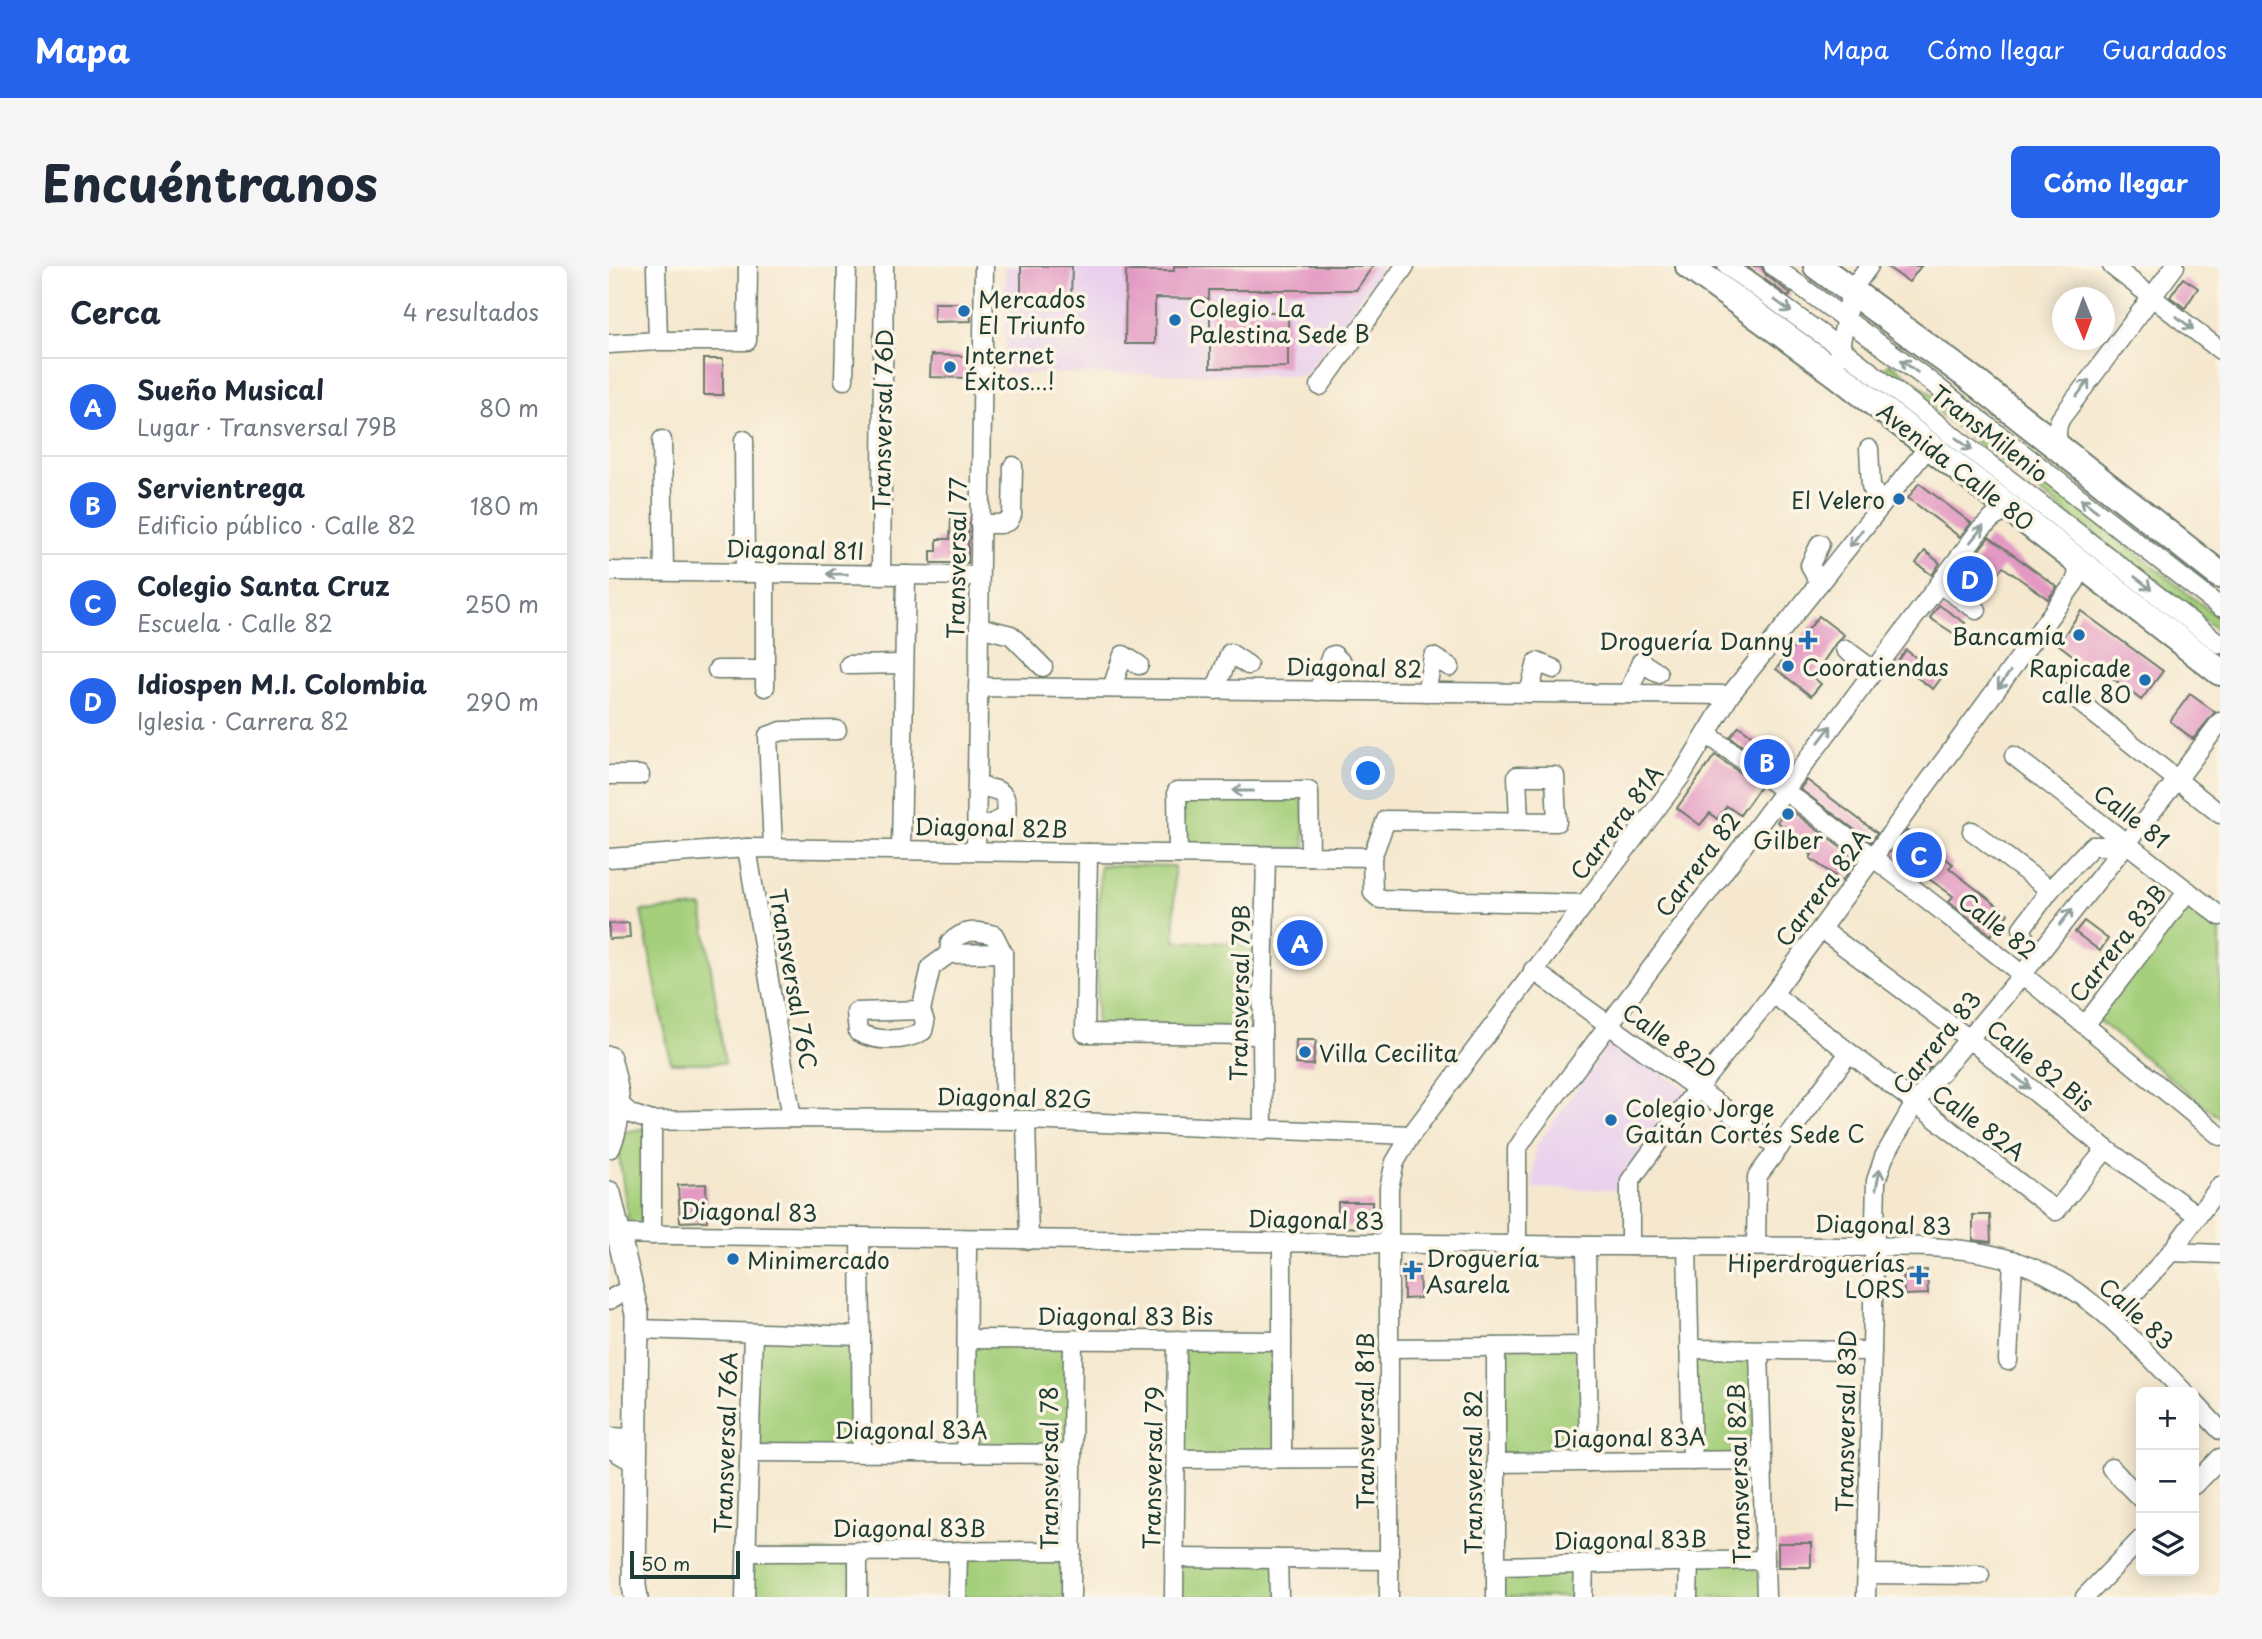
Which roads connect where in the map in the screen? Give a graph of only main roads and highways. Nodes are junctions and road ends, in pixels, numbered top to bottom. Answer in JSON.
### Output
{"nodes":[{"id":1,"x":1689,"y":266,"type":"edge"},
{"id":2,"x":1817,"y":266,"type":"edge"},
{"id":3,"x":2220,"y":575,"type":"edge"},
{"id":4,"x":2220,"y":672,"type":"edge"},
{"id":5,"x":609,"y":1058,"type":"edge"},
{"id":6,"x":609,"y":1146,"type":"edge"},
{"id":7,"x":609,"y":1193,"type":"edge"},
{"id":8,"x":633,"y":1593,"type":"edge"}],
"edges":[{"from":1,"to":4,"type":"highway","name":"Avenida Calle 80"},
{"from":2,"to":3,"type":"highway"},
{"from":5,"to":6,"type":"main road"},
{"from":7,"to":8,"type":"main road"}]}
